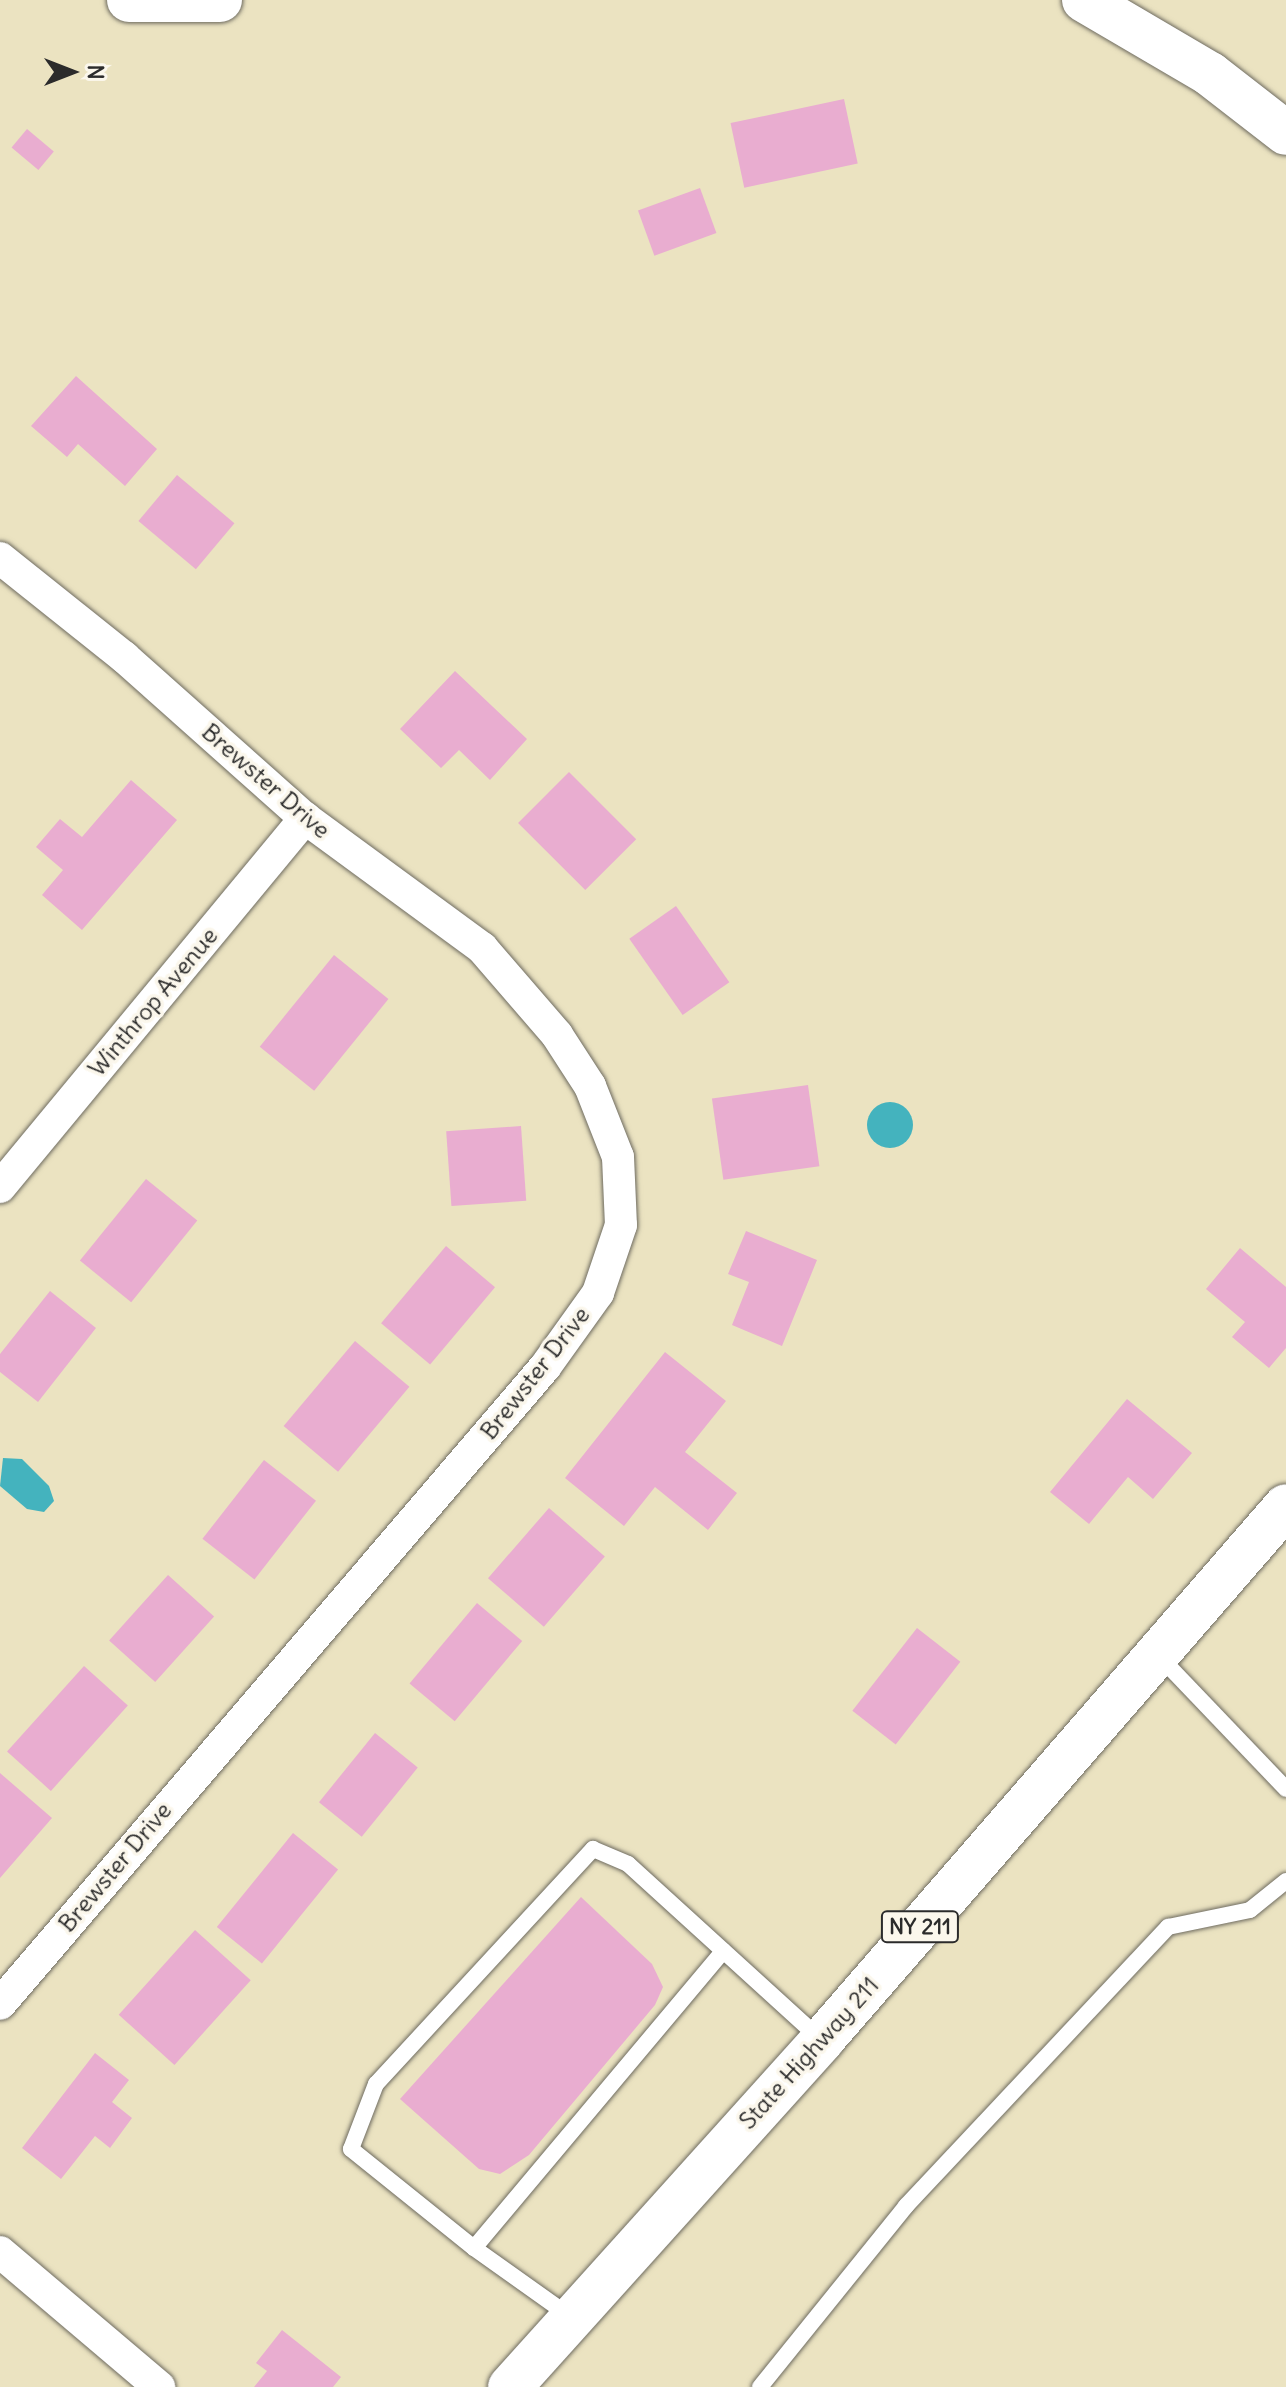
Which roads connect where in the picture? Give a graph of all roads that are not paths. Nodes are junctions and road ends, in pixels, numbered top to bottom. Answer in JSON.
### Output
{"nodes":[{"id":1,"x":129,"y":0,"type":"edge"},
{"id":2,"x":220,"y":0,"type":"edge"},
{"id":3,"x":1084,"y":0,"type":"edge"},
{"id":4,"x":1286,"y":133,"type":"edge"},
{"id":5,"x":0,"y":558,"type":"edge"},
{"id":6,"x":305,"y":818,"type":"junction"},
{"id":7,"x":0,"y":1187,"type":"edge"},
{"id":8,"x":1286,"y":1506,"type":"edge"},
{"id":9,"x":1157,"y":1654,"type":"junction"},
{"id":10,"x":1286,"y":1789,"type":"edge"},
{"id":11,"x":1286,"y":1881,"type":"edge"},
{"id":12,"x":723,"y":1951,"type":"junction"},
{"id":13,"x":0,"y":2004,"type":"edge"},
{"id":14,"x":822,"y":2040,"type":"junction"},
{"id":15,"x":474,"y":2248,"type":"junction"},
{"id":16,"x":0,"y":2252,"type":"edge"},
{"id":17,"x":561,"y":2330,"type":"junction"},
{"id":18,"x":159,"y":2387,"type":"edge"},
{"id":19,"x":510,"y":2387,"type":"edge"},
{"id":20,"x":760,"y":2387,"type":"edge"}],
"edges":[{"from":1,"to":2,"type":"main road"},
{"from":3,"to":4,"type":"main road"},
{"from":5,"to":6,"type":"street","name":"Brewster Drive"},
{"from":6,"to":7,"type":"street","name":"Winthrop Avenue"},
{"from":6,"to":13,"type":"street","name":"Brewster Drive"},
{"from":8,"to":9,"type":"main road","name":"State Highway 211","number":"NY 211"},
{"from":9,"to":10,"type":"lane"},
{"from":9,"to":14,"type":"main road","name":"State Highway 211","number":"NY 211"},
{"from":11,"to":20,"type":"lane"},
{"from":12,"to":14,"type":"lane"},
{"from":12,"to":15,"type":"lane"},
{"from":12,"to":15,"type":"lane"},
{"from":14,"to":17,"type":"main road","name":"State Highway 211","number":"NY 211"},
{"from":15,"to":17,"type":"lane"},
{"from":16,"to":18,"type":"street"},
{"from":17,"to":19,"type":"main road","number":"NY 211"}]}
